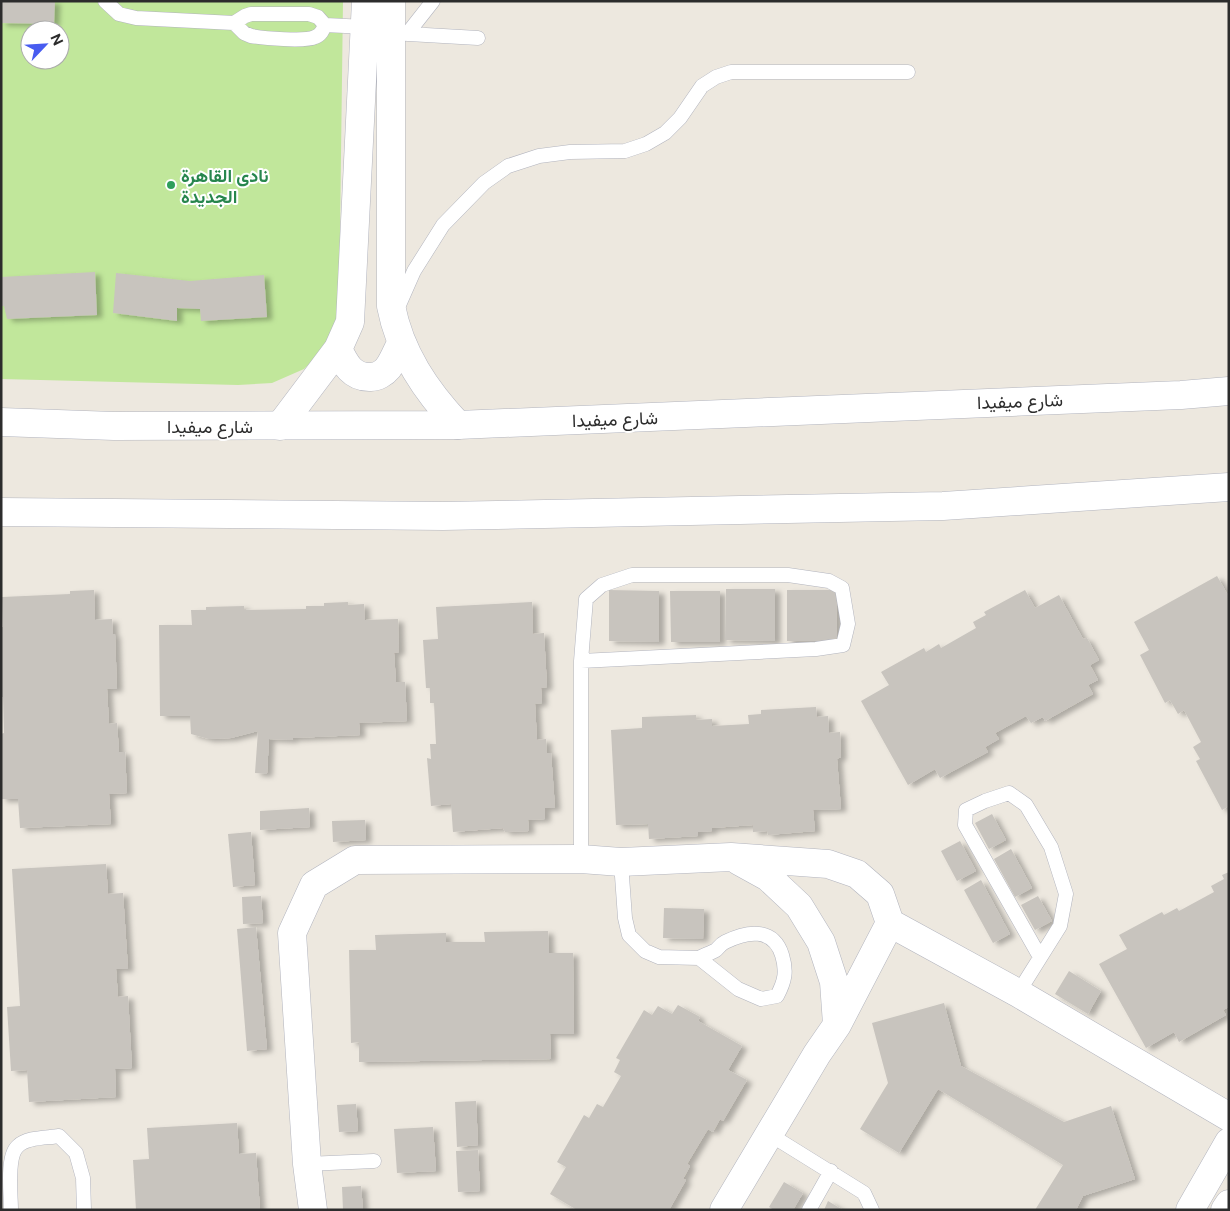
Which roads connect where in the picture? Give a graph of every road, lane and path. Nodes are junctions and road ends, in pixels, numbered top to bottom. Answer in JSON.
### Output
{"nodes":[{"id":1,"x":105,"y":1,"type":"edge"},
{"id":2,"x":391,"y":1,"type":"edge"},
{"id":3,"x":432,"y":1,"type":"edge"},
{"id":4,"x":234,"y":23,"type":"junction"},
{"id":5,"x":382,"y":24,"type":"edge"},
{"id":6,"x":325,"y":25,"type":"junction"},
{"id":7,"x":478,"y":38,"type":"dead end"},
{"id":8,"x":908,"y":72,"type":"dead end"},
{"id":9,"x":397,"y":332,"type":"junction"},
{"id":10,"x":338,"y":349,"type":"junction"},
{"id":11,"x":1229,"y":391,"type":"edge"},
{"id":12,"x":1,"y":422,"type":"edge"},
{"id":13,"x":458,"y":425,"type":"junction"},
{"id":14,"x":280,"y":426,"type":"junction"},
{"id":15,"x":1229,"y":487,"type":"edge"},
{"id":16,"x":1,"y":512,"type":"edge"},
{"id":17,"x":581,"y":661,"type":"junction"},
{"id":18,"x":731,"y":857,"type":"junction"},
{"id":19,"x":581,"y":859,"type":"junction"},
{"id":20,"x":621,"y":862,"type":"junction"},
{"id":21,"x":890,"y":923,"type":"junction"},
{"id":22,"x":1040,"y":957,"type":"junction"},
{"id":23,"x":699,"y":958,"type":"junction"},
{"id":24,"x":1018,"y":993,"type":"junction"},
{"id":25,"x":837,"y":1024,"type":"junction"},
{"id":26,"x":1229,"y":1117,"type":"edge"},
{"id":27,"x":769,"y":1134,"type":"junction"},
{"id":28,"x":1229,"y":1142,"type":"edge"},
{"id":29,"x":374,"y":1161,"type":"dead end"},
{"id":30,"x":307,"y":1164,"type":"junction"},
{"id":31,"x":830,"y":1171,"type":"junction"},
{"id":32,"x":1229,"y":1204,"type":"edge"},
{"id":33,"x":11,"y":1210,"type":"edge"},
{"id":34,"x":84,"y":1210,"type":"edge"},
{"id":35,"x":313,"y":1210,"type":"edge"},
{"id":36,"x":724,"y":1210,"type":"edge"},
{"id":37,"x":809,"y":1210,"type":"edge"},
{"id":38,"x":872,"y":1210,"type":"edge"},
{"id":39,"x":1190,"y":1210,"type":"edge"},
{"id":40,"x":1225,"y":1210,"type":"edge"}],
"edges":[{"from":1,"to":4,"type":"lane"},
{"from":2,"to":5,"type":"street"},
{"from":3,"to":5,"type":"lane"},
{"from":4,"to":6,"type":"lane"},
{"from":4,"to":6,"type":"lane"},
{"from":5,"to":6,"type":"lane"},
{"from":5,"to":7,"type":"lane"},
{"from":5,"to":9,"type":"street"},
{"from":5,"to":10,"type":"street"},
{"from":8,"to":9,"type":"lane"},
{"from":9,"to":10,"type":"street"},
{"from":9,"to":13,"type":"street"},
{"from":10,"to":14,"type":"street"},
{"from":11,"to":13,"type":"street","name":"شارع ميفيدا"},
{"from":12,"to":14,"type":"street","name":"شارع ميفيدا"},
{"from":13,"to":14,"type":"street","name":"شارع ميفيدا"},
{"from":15,"to":16,"type":"street"},
{"from":17,"to":17,"type":"lane"},
{"from":17,"to":19,"type":"lane"},
{"from":18,"to":20,"type":"street"},
{"from":18,"to":21,"type":"street"},
{"from":18,"to":25,"type":"street"},
{"from":19,"to":20,"type":"street"},
{"from":19,"to":30,"type":"street"},
{"from":20,"to":23,"type":"lane"},
{"from":21,"to":24,"type":"street"},
{"from":21,"to":25,"type":"street"},
{"from":22,"to":22,"type":"lane"},
{"from":22,"to":24,"type":"lane"},
{"from":23,"to":23,"type":"lane"},
{"from":24,"to":26,"type":"street"},
{"from":25,"to":27,"type":"street"},
{"from":27,"to":31,"type":"lane"},
{"from":27,"to":36,"type":"street"},
{"from":28,"to":39,"type":"street"},
{"from":29,"to":30,"type":"lane"},
{"from":30,"to":35,"type":"street"},
{"from":31,"to":37,"type":"lane"},
{"from":31,"to":38,"type":"lane"},
{"from":32,"to":40,"type":"street"},
{"from":33,"to":34,"type":"lane"}]}
